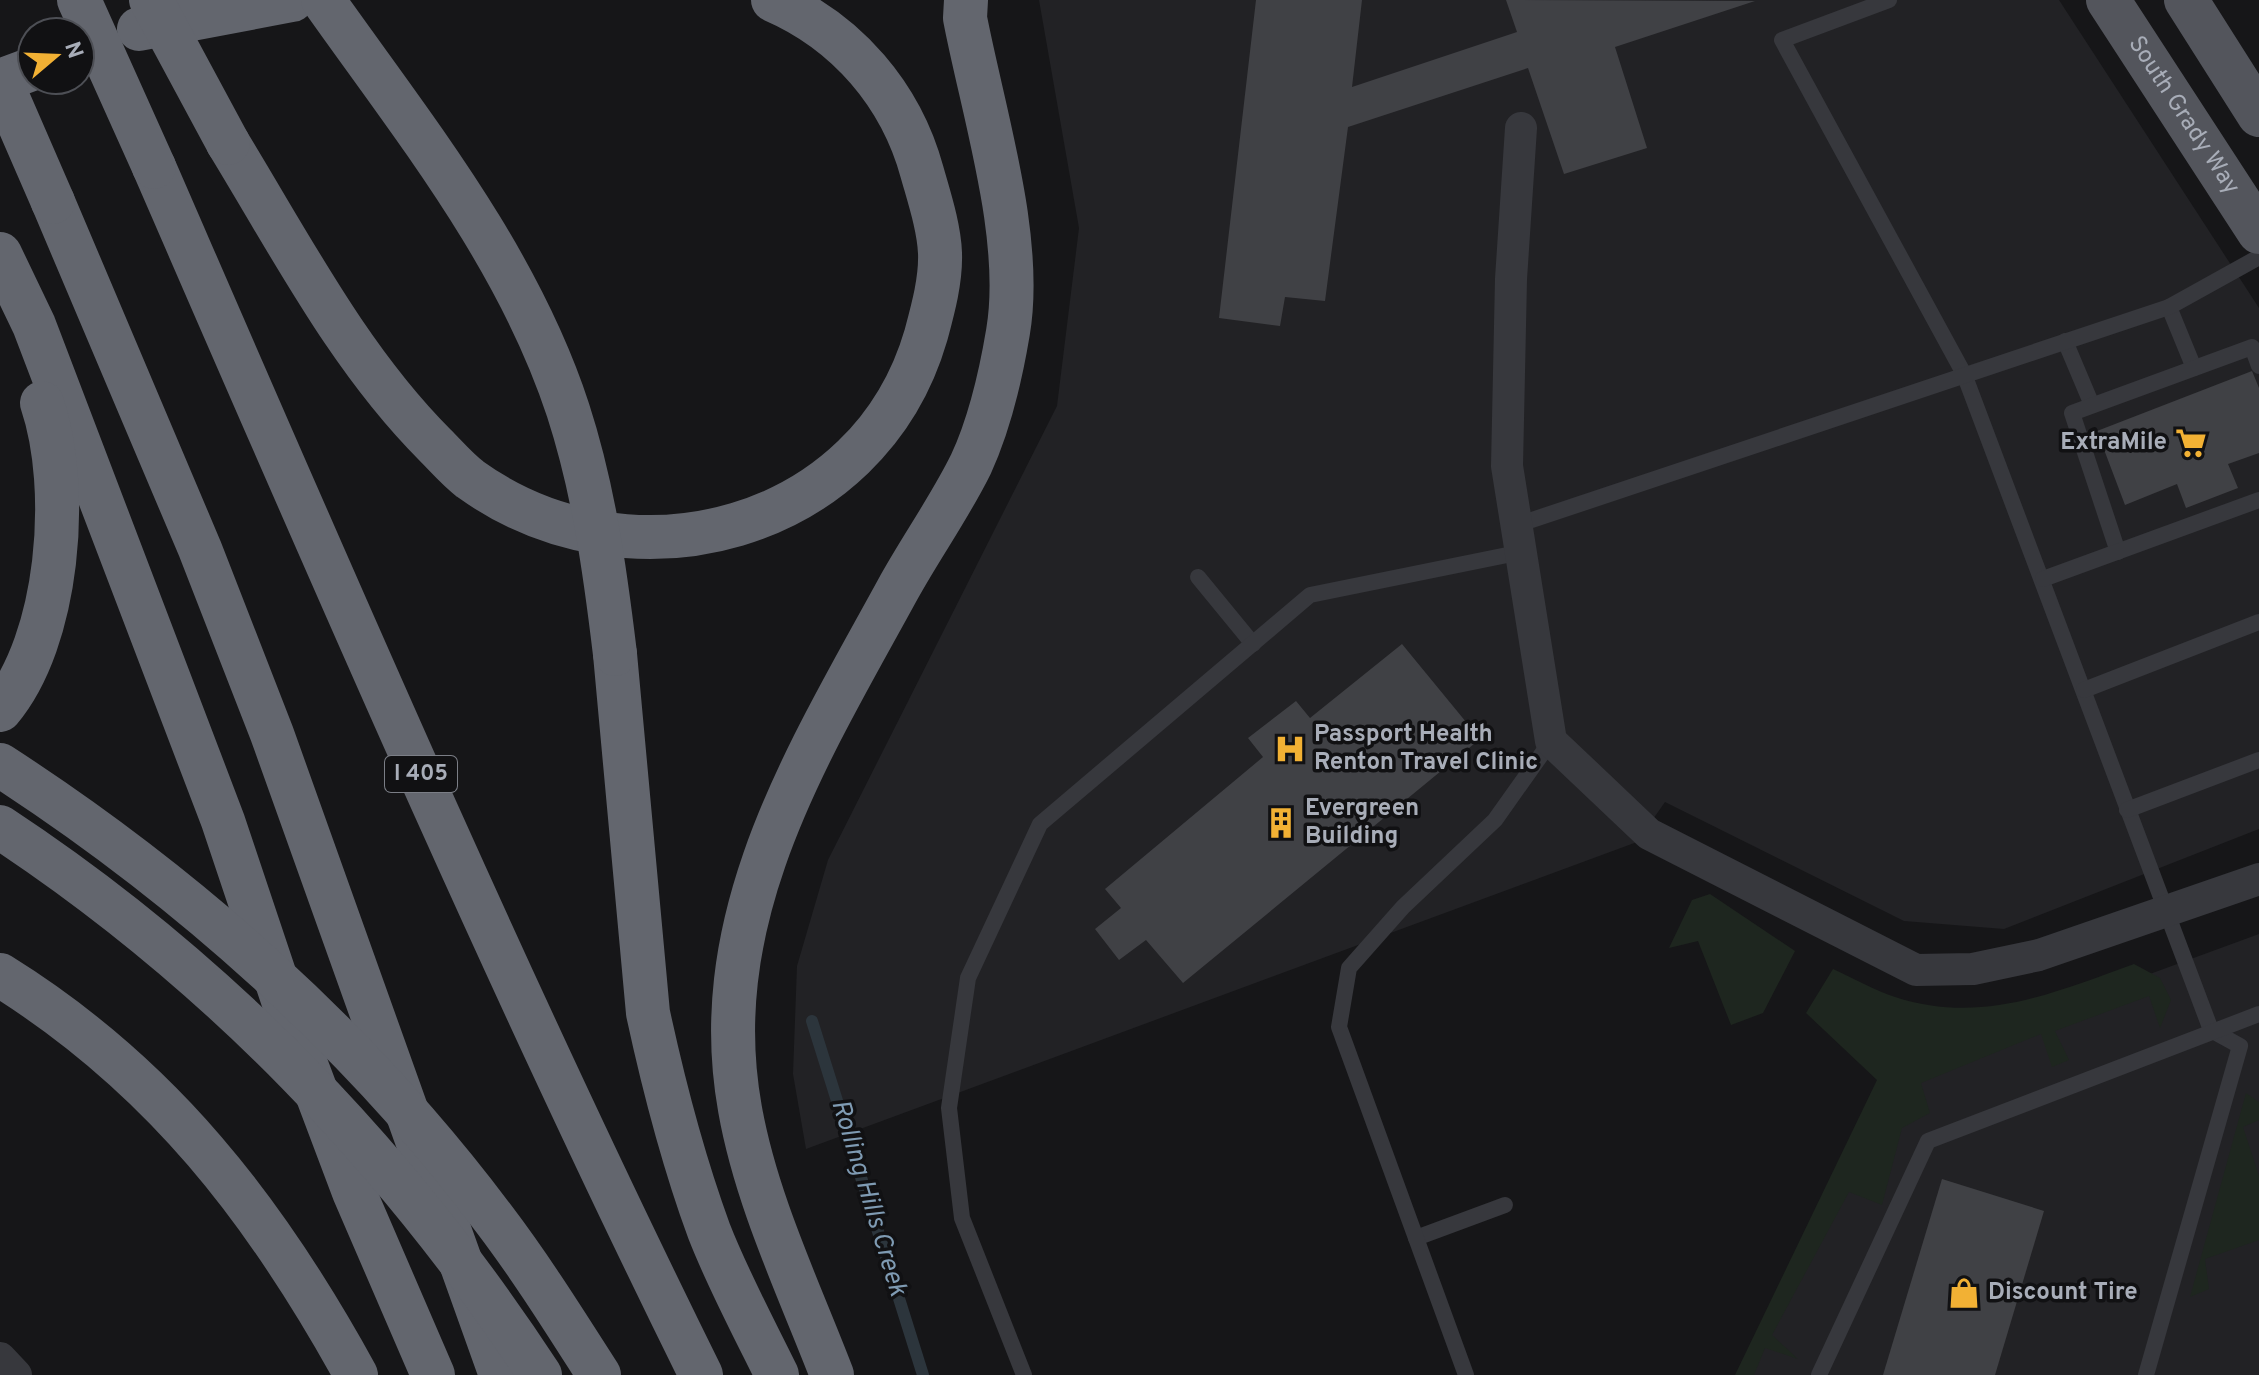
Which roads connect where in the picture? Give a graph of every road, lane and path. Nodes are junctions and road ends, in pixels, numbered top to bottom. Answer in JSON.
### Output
{"nodes":[{"id":1,"x":79,"y":0,"type":"edge"},
{"id":2,"x":227,"y":0,"type":"edge"},
{"id":3,"x":292,"y":0,"type":"edge"},
{"id":4,"x":323,"y":0,"type":"edge"},
{"id":5,"x":773,"y":0,"type":"edge"},
{"id":6,"x":966,"y":0,"type":"edge"},
{"id":7,"x":1889,"y":0,"type":"edge"},
{"id":8,"x":2108,"y":0,"type":"edge"},
{"id":9,"x":2186,"y":0,"type":"edge"},
{"id":10,"x":145,"y":14,"type":"edge"},
{"id":11,"x":96,"y":42,"type":"edge"},
{"id":12,"x":0,"y":80,"type":"edge"},
{"id":13,"x":2259,"y":115,"type":"edge"},
{"id":14,"x":1521,"y":128,"type":"dead end"},
{"id":15,"x":2259,"y":232,"type":"edge"},
{"id":16,"x":0,"y":254,"type":"edge"},
{"id":17,"x":2259,"y":257,"type":"edge"},
{"id":18,"x":0,"y":271,"type":"edge"},
{"id":19,"x":2169,"y":307,"type":"junction"},
{"id":20,"x":2065,"y":341,"type":"junction"},
{"id":21,"x":2259,"y":366,"type":"edge"},
{"id":22,"x":2194,"y":368,"type":"junction"},
{"id":23,"x":1964,"y":374,"type":"junction"},
{"id":24,"x":2092,"y":405,"type":"junction"},
{"id":25,"x":2259,"y":500,"type":"edge"},
{"id":26,"x":1519,"y":538,"type":"junction"},
{"id":27,"x":2118,"y":552,"type":"junction"},
{"id":28,"x":1198,"y":577,"type":"dead end"},
{"id":29,"x":2043,"y":579,"type":"junction"},
{"id":30,"x":2259,"y":622,"type":"edge"},
{"id":31,"x":1253,"y":644,"type":"junction"},
{"id":32,"x":2084,"y":690,"type":"junction"},
{"id":33,"x":0,"y":710,"type":"edge"},
{"id":34,"x":1551,"y":741,"type":"junction"},
{"id":35,"x":2259,"y":760,"type":"edge"},
{"id":36,"x":0,"y":765,"type":"edge"},
{"id":37,"x":2127,"y":810,"type":"junction"},
{"id":38,"x":0,"y":827,"type":"edge"},
{"id":39,"x":2259,"y":879,"type":"edge"},
{"id":40,"x":2165,"y":913,"type":"junction"},
{"id":41,"x":0,"y":975,"type":"edge"},
{"id":42,"x":2259,"y":1014,"type":"edge"},
{"id":43,"x":2211,"y":1030,"type":"junction"},
{"id":44,"x":1505,"y":1205,"type":"dead end"},
{"id":45,"x":1416,"y":1238,"type":"junction"},
{"id":46,"x":0,"y":1358,"type":"edge"},
{"id":47,"x":16,"y":1375,"type":"edge"},
{"id":48,"x":356,"y":1375,"type":"edge"},
{"id":49,"x":433,"y":1375,"type":"edge"},
{"id":50,"x":501,"y":1375,"type":"edge"},
{"id":51,"x":540,"y":1375,"type":"edge"},
{"id":52,"x":599,"y":1375,"type":"edge"},
{"id":53,"x":701,"y":1375,"type":"edge"},
{"id":54,"x":777,"y":1375,"type":"edge"},
{"id":55,"x":832,"y":1375,"type":"edge"},
{"id":56,"x":1024,"y":1375,"type":"edge"},
{"id":57,"x":1466,"y":1375,"type":"edge"},
{"id":58,"x":1819,"y":1375,"type":"edge"},
{"id":59,"x":2146,"y":1375,"type":"edge"}],
"edges":[{"from":1,"to":53,"type":"highway","number":"I 405","bridge":true},
{"from":2,"to":10,"type":"highway"},
{"from":3,"to":10,"type":"highway"},
{"from":4,"to":54,"type":"highway","bridge":true},
{"from":5,"to":10,"type":"highway","bridge":true},
{"from":6,"to":55,"type":"highway"},
{"from":7,"to":23,"type":"lane"},
{"from":8,"to":15,"type":"main road","name":"South Grady Way"},
{"from":9,"to":13,"type":"main road"},
{"from":10,"to":11,"type":"highway"},
{"from":12,"to":50,"type":"highway","bridge":true},
{"from":14,"to":26,"type":"street"},
{"from":16,"to":49,"type":"highway"},
{"from":17,"to":19,"type":"lane"},
{"from":18,"to":33,"type":"highway"},
{"from":19,"to":20,"type":"lane"},
{"from":19,"to":22,"type":"lane"},
{"from":20,"to":23,"type":"lane"},
{"from":20,"to":24,"type":"lane"},
{"from":21,"to":22,"type":"lane"},
{"from":22,"to":24,"type":"lane"},
{"from":23,"to":26,"type":"lane"},
{"from":23,"to":29,"type":"lane"},
{"from":24,"to":27,"type":"lane"},
{"from":25,"to":27,"type":"lane"},
{"from":26,"to":31,"type":"lane"},
{"from":26,"to":34,"type":"street"},
{"from":27,"to":29,"type":"lane"},
{"from":28,"to":31,"type":"lane"},
{"from":29,"to":32,"type":"lane"},
{"from":30,"to":32,"type":"lane"},
{"from":31,"to":56,"type":"lane"},
{"from":32,"to":37,"type":"lane"},
{"from":34,"to":40,"type":"street"},
{"from":34,"to":45,"type":"lane"},
{"from":35,"to":37,"type":"lane"},
{"from":36,"to":52,"type":"highway","bridge":true},
{"from":37,"to":40,"type":"lane"},
{"from":38,"to":51,"type":"highway","bridge":true},
{"from":39,"to":40,"type":"street"},
{"from":40,"to":43,"type":"lane"},
{"from":41,"to":48,"type":"highway"},
{"from":42,"to":43,"type":"lane"},
{"from":43,"to":58,"type":"lane"},
{"from":43,"to":59,"type":"lane"},
{"from":44,"to":45,"type":"lane"},
{"from":45,"to":57,"type":"lane"},
{"from":46,"to":47,"type":"street"}]}
